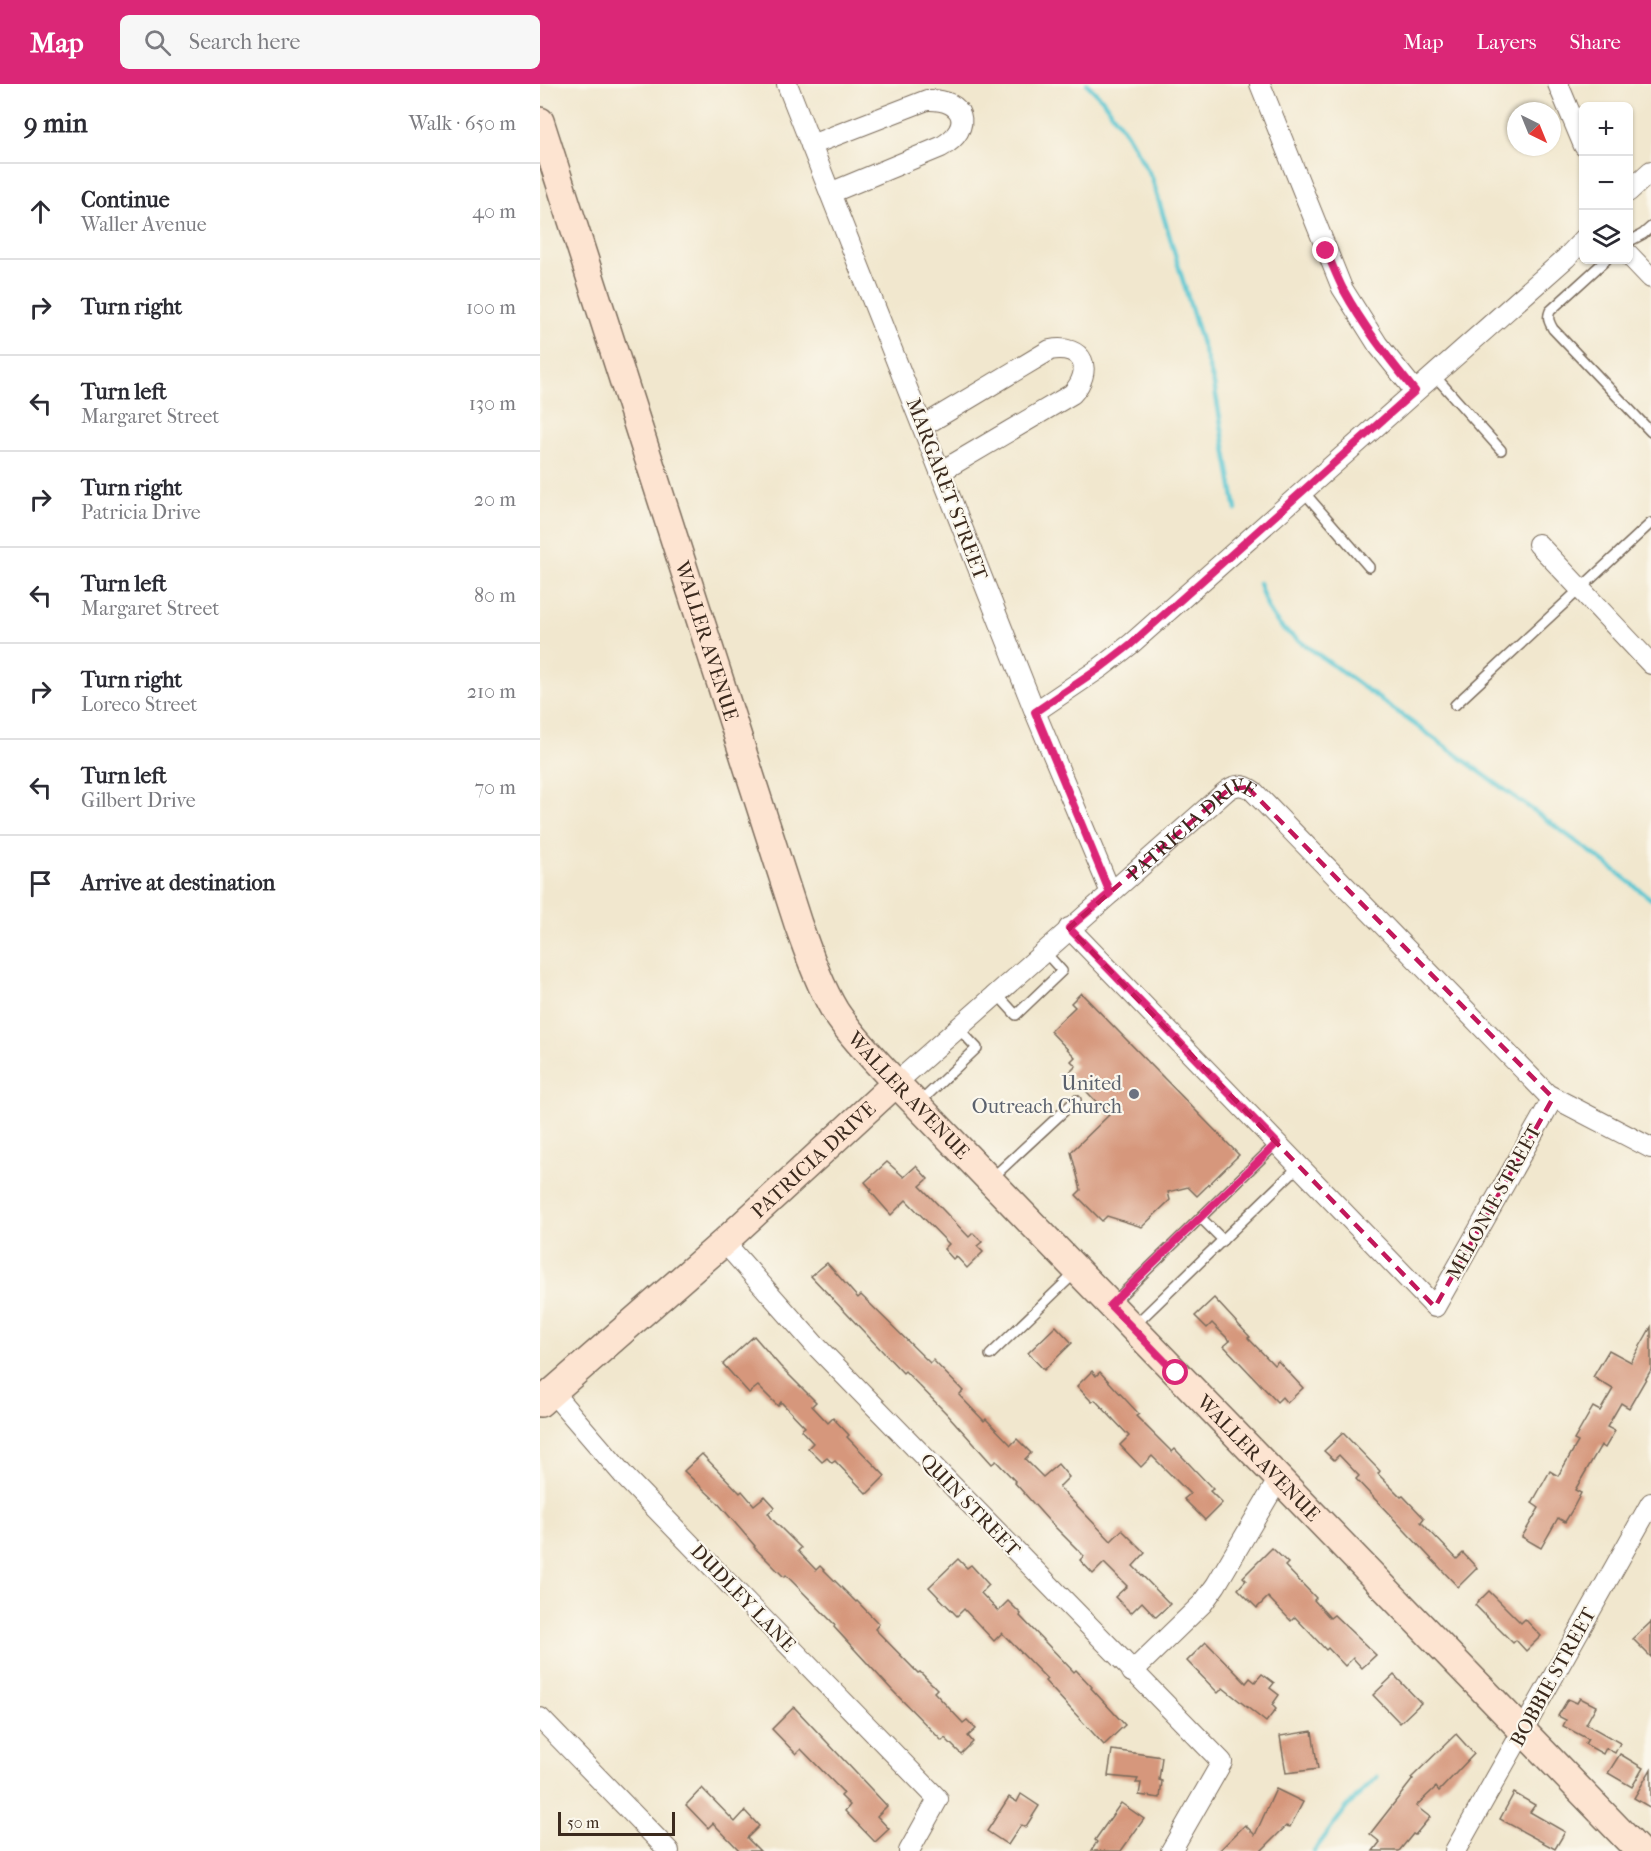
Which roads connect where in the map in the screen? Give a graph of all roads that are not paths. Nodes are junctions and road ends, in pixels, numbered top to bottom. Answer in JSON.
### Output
{"nodes":[{"id":1,"x":787,"y":84,"type":"edge"},
{"id":2,"x":1260,"y":84,"type":"edge"},
{"id":3,"x":1558,"y":84,"type":"edge"},
{"id":4,"x":540,"y":121,"type":"edge"},
{"id":5,"x":1579,"y":134,"type":"edge"},
{"id":6,"x":811,"y":145,"type":"junction"},
{"id":7,"x":1651,"y":171,"type":"edge"},
{"id":8,"x":1633,"y":188,"type":"edge"},
{"id":9,"x":830,"y":193,"type":"junction"},
{"id":10,"x":1651,"y":228,"type":"edge"},
{"id":11,"x":1633,"y":240,"type":"edge"},
{"id":12,"x":1579,"y":244,"type":"edge"},
{"id":13,"x":1633,"y":258,"type":"edge"},
{"id":14,"x":1602,"y":264,"type":"edge"},
{"id":15,"x":1651,"y":278,"type":"edge"},
{"id":16,"x":1434,"y":375,"type":"junction"},
{"id":17,"x":1415,"y":391,"type":"junction"},
{"id":18,"x":923,"y":426,"type":"junction"},
{"id":19,"x":1651,"y":432,"type":"edge"},
{"id":20,"x":1501,"y":450,"type":"dead end"},
{"id":21,"x":940,"y":472,"type":"junction"},
{"id":22,"x":1303,"y":491,"type":"junction"},
{"id":23,"x":1651,"y":524,"type":"edge"},
{"id":24,"x":1538,"y":544,"type":"dead end"},
{"id":25,"x":1369,"y":567,"type":"dead end"},
{"id":26,"x":1580,"y":589,"type":"junction"},
{"id":27,"x":1651,"y":664,"type":"edge"},
{"id":28,"x":1455,"y":705,"type":"dead end"},
{"id":29,"x":1035,"y":712,"type":"junction"},
{"id":30,"x":1110,"y":893,"type":"junction"},
{"id":31,"x":1069,"y":928,"type":"junction"},
{"id":32,"x":1044,"y":951,"type":"junction"},
{"id":33,"x":996,"y":993,"type":"junction"},
{"id":34,"x":958,"y":1028,"type":"junction"},
{"id":35,"x":896,"y":1083,"type":"junction"},
{"id":36,"x":1553,"y":1098,"type":"junction"},
{"id":37,"x":1076,"y":1100,"type":"dead end"},
{"id":38,"x":917,"y":1105,"type":"junction"},
{"id":39,"x":1277,"y":1143,"type":"junction"},
{"id":40,"x":1651,"y":1148,"type":"edge"},
{"id":41,"x":1299,"y":1166,"type":"junction"},
{"id":42,"x":990,"y":1180,"type":"junction"},
{"id":43,"x":1201,"y":1218,"type":"junction"},
{"id":44,"x":1223,"y":1240,"type":"junction"},
{"id":45,"x":724,"y":1242,"type":"junction"},
{"id":46,"x":1077,"y":1271,"type":"junction"},
{"id":47,"x":1110,"y":1305,"type":"junction"},
{"id":48,"x":1132,"y":1328,"type":"junction"},
{"id":49,"x":990,"y":1355,"type":"dead end"},
{"id":50,"x":546,"y":1397,"type":"edge"},
{"id":51,"x":1278,"y":1480,"type":"junction"},
{"id":52,"x":1651,"y":1503,"type":"edge"},
{"id":53,"x":1132,"y":1672,"type":"junction"},
{"id":54,"x":540,"y":1718,"type":"edge"},
{"id":55,"x":1523,"y":1730,"type":"junction"},
{"id":56,"x":668,"y":1851,"type":"edge"},
{"id":57,"x":909,"y":1851,"type":"edge"},
{"id":58,"x":1171,"y":1851,"type":"edge"},
{"id":59,"x":1455,"y":1851,"type":"edge"},
{"id":60,"x":1639,"y":1851,"type":"edge"}],
"edges":[{"from":1,"to":6,"type":"street","name":"MARGARET STREET"},
{"from":2,"to":17,"type":"street"},
{"from":3,"to":5,"type":"street"},
{"from":4,"to":35,"type":"street","name":"WALLER AVENUE"},
{"from":6,"to":9,"type":"street","name":"MARGARET STREET"},
{"from":6,"to":9,"type":"street"},
{"from":7,"to":8,"type":"street"},
{"from":9,"to":18,"type":"street","name":"MARGARET STREET"},
{"from":10,"to":11,"type":"lane"},
{"from":12,"to":16,"type":"street"},
{"from":13,"to":15,"type":"street"},
{"from":14,"to":19,"type":"lane"},
{"from":16,"to":17,"type":"street"},
{"from":16,"to":20,"type":"lane"},
{"from":17,"to":22,"type":"street"},
{"from":18,"to":21,"type":"street","name":"MARGARET STREET"},
{"from":18,"to":21,"type":"street"},
{"from":21,"to":29,"type":"street","name":"MARGARET STREET"},
{"from":22,"to":25,"type":"lane"},
{"from":22,"to":29,"type":"street"},
{"from":23,"to":26,"type":"lane"},
{"from":24,"to":26,"type":"street"},
{"from":26,"to":27,"type":"street"},
{"from":26,"to":28,"type":"lane"},
{"from":29,"to":30,"type":"street","name":"MARGARET STREET"},
{"from":30,"to":31,"type":"street","name":"PATRICIA DRIVE"},
{"from":30,"to":36,"type":"street","name":"PATRICIA DRIVE"},
{"from":31,"to":32,"type":"street","name":"PATRICIA DRIVE"},
{"from":31,"to":39,"type":"street"},
{"from":32,"to":33,"type":"street","name":"PATRICIA DRIVE"},
{"from":32,"to":33,"type":"lane"},
{"from":33,"to":34,"type":"street","name":"PATRICIA DRIVE"},
{"from":34,"to":35,"type":"street","name":"PATRICIA DRIVE"},
{"from":34,"to":38,"type":"lane"},
{"from":35,"to":38,"type":"street","name":"WALLER AVENUE"},
{"from":35,"to":45,"type":"street","name":"PATRICIA DRIVE"},
{"from":36,"to":40,"type":"street","name":"PATRICIA DRIVE"},
{"from":36,"to":41,"type":"street","name":"MELONIE STREET"},
{"from":37,"to":42,"type":"lane"},
{"from":38,"to":42,"type":"street","name":"WALLER AVENUE"},
{"from":39,"to":41,"type":"street"},
{"from":39,"to":43,"type":"lane"},
{"from":41,"to":44,"type":"lane"},
{"from":42,"to":46,"type":"street","name":"WALLER AVENUE"},
{"from":43,"to":44,"type":"lane"},
{"from":43,"to":47,"type":"lane"},
{"from":44,"to":48,"type":"lane"},
{"from":45,"to":50,"type":"street","name":"PATRICIA DRIVE"},
{"from":45,"to":53,"type":"street","name":"QUIN STREET"},
{"from":46,"to":47,"type":"street","name":"WALLER AVENUE"},
{"from":46,"to":49,"type":"lane"},
{"from":47,"to":48,"type":"street","name":"WALLER AVENUE"},
{"from":48,"to":51,"type":"street","name":"WALLER AVENUE"},
{"from":50,"to":57,"type":"street","name":"DUDLEY LANE"},
{"from":51,"to":53,"type":"street"},
{"from":51,"to":55,"type":"street","name":"WALLER AVENUE"},
{"from":52,"to":55,"type":"street","name":"BOBBIE STREET"},
{"from":53,"to":58,"type":"street","name":"QUIN STREET"},
{"from":54,"to":56,"type":"street"},
{"from":55,"to":59,"type":"street","name":"BOBBIE STREET"},
{"from":55,"to":60,"type":"street","name":"WALLER AVENUE"}]}
